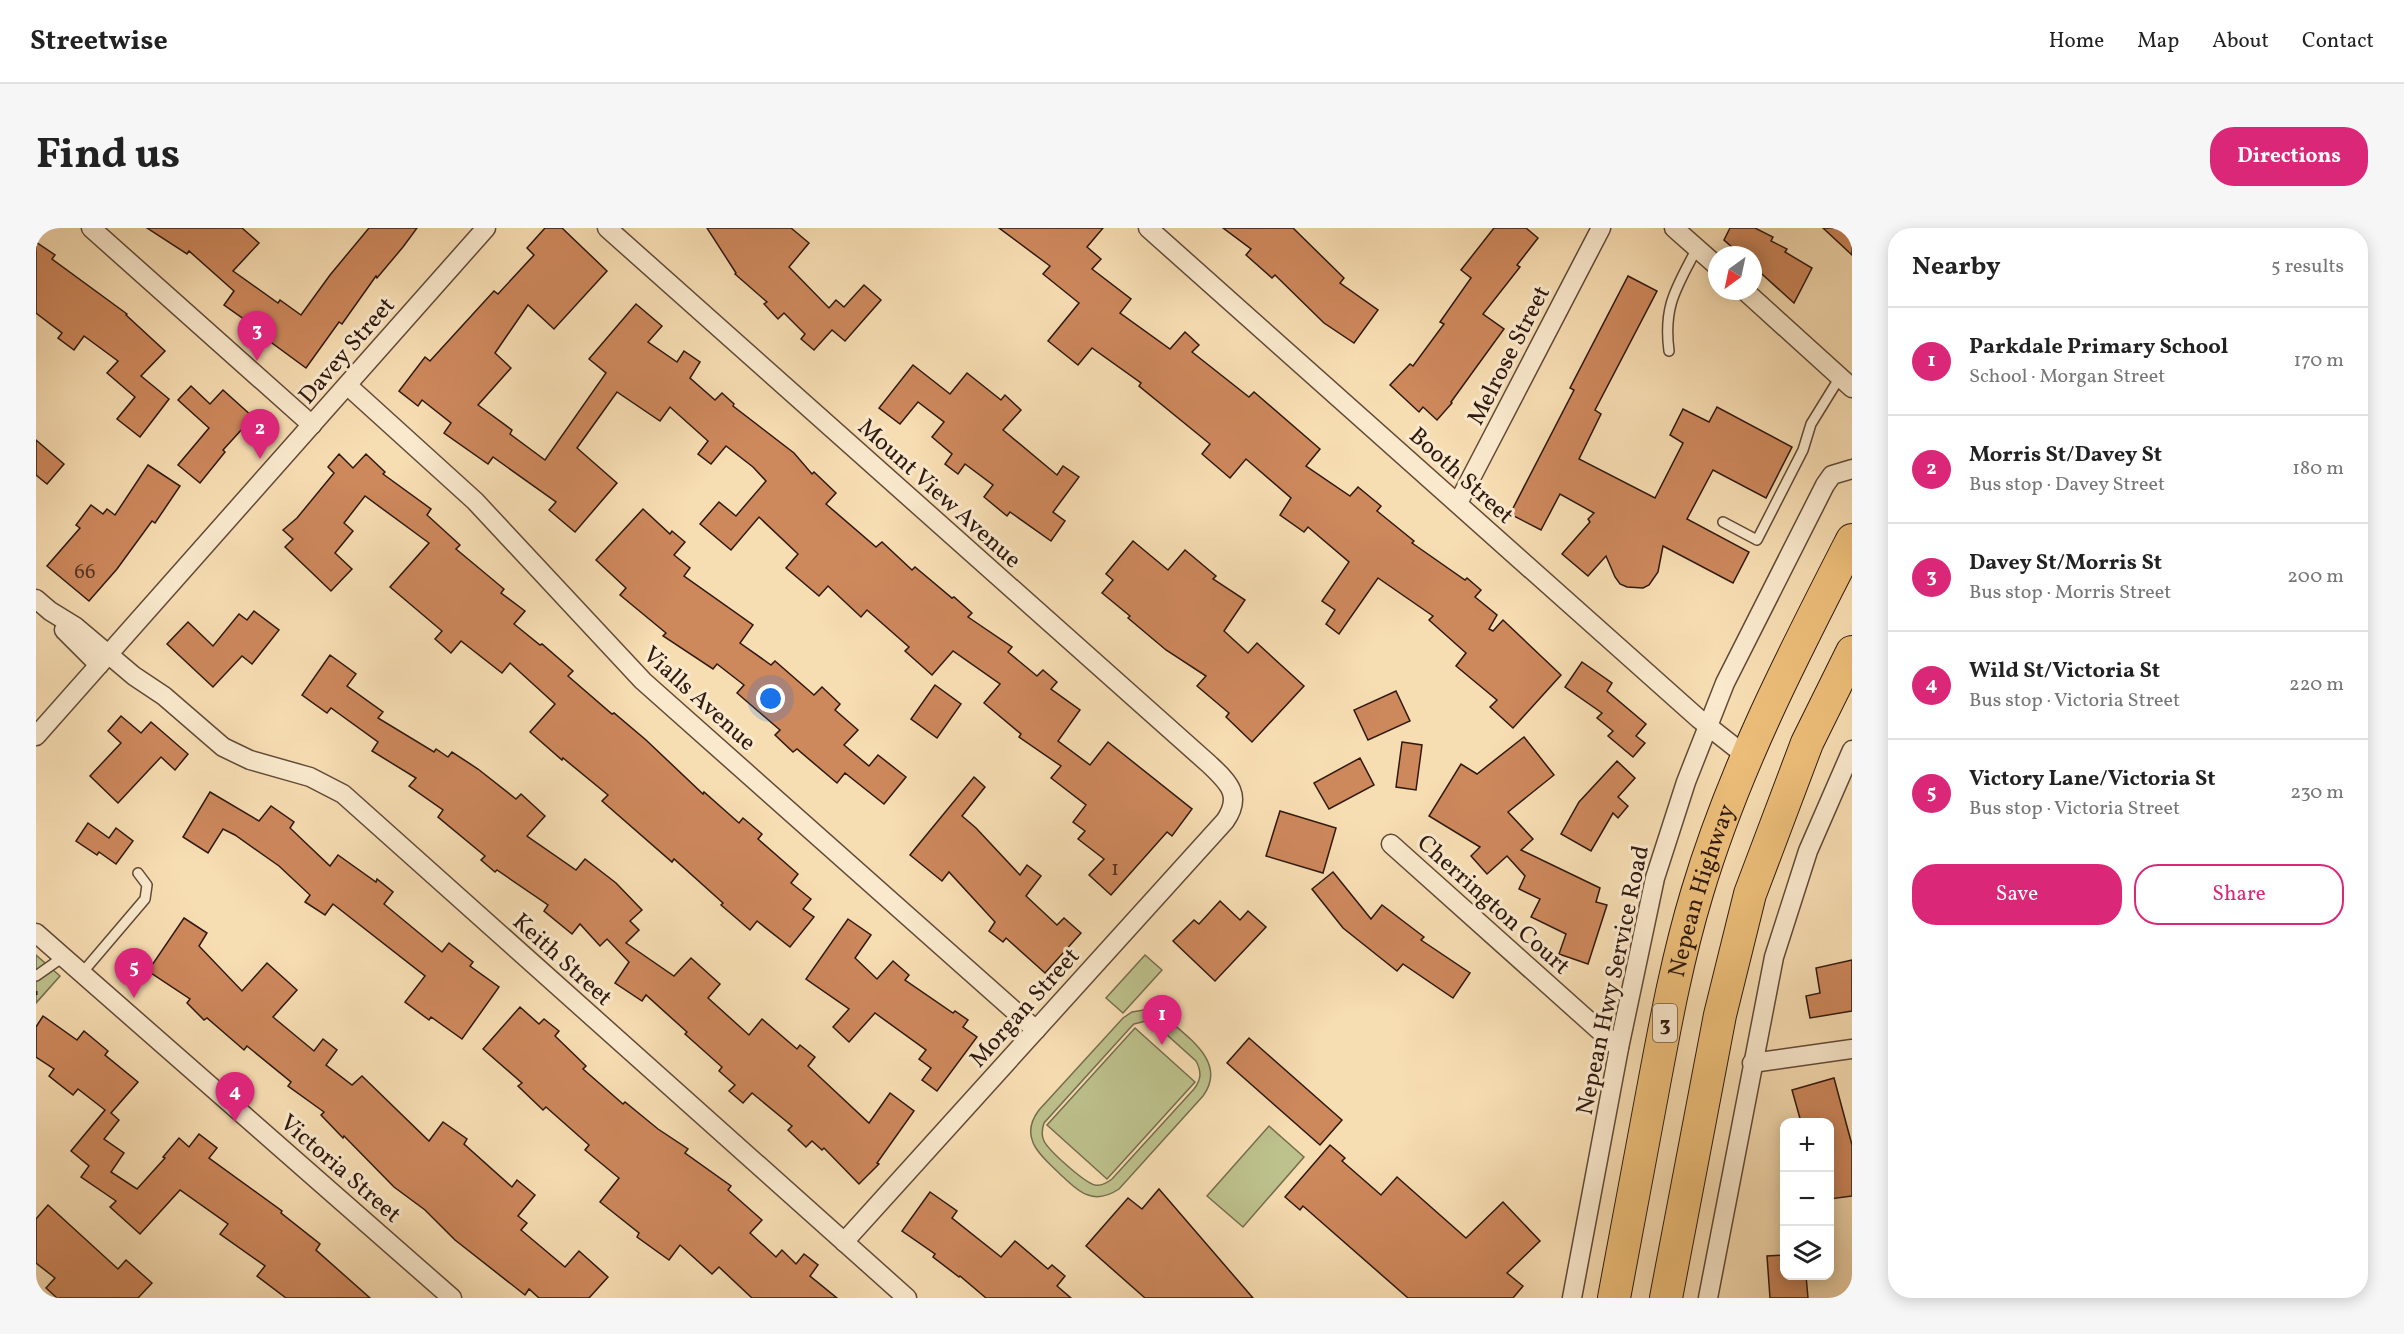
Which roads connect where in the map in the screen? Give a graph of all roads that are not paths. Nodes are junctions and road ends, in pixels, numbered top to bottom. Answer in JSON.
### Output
{"nodes":[{"id":1,"x":91,"y":228,"type":"edge"},
{"id":2,"x":486,"y":228,"type":"edge"},
{"id":3,"x":607,"y":228,"type":"edge"},
{"id":4,"x":1148,"y":228,"type":"edge"},
{"id":5,"x":1601,"y":228,"type":"edge"},
{"id":6,"x":1674,"y":228,"type":"edge"},
{"id":7,"x":1696,"y":248,"type":"junction"},
{"id":8,"x":1708,"y":258,"type":"edge"},
{"id":9,"x":1755,"y":300,"type":"edge"},
{"id":10,"x":1668,"y":351,"type":"dead end"},
{"id":11,"x":1846,"y":382,"type":"edge"},
{"id":12,"x":347,"y":385,"type":"junction"},
{"id":13,"x":312,"y":425,"type":"junction"},
{"id":14,"x":1852,"y":469,"type":"edge"},
{"id":15,"x":1458,"y":503,"type":"junction"},
{"id":16,"x":1723,"y":522,"type":"dead end"},
{"id":17,"x":1852,"y":540,"type":"edge"},
{"id":18,"x":36,"y":599,"type":"edge"},
{"id":19,"x":1852,"y":652,"type":"edge"},
{"id":20,"x":108,"y":655,"type":"junction"},
{"id":21,"x":1708,"y":727,"type":"junction"},
{"id":22,"x":36,"y":736,"type":"edge"},
{"id":23,"x":1852,"y":750,"type":"edge"},
{"id":24,"x":1746,"y":756,"type":"junction"},
{"id":25,"x":1233,"y":799,"type":"joint"},
{"id":26,"x":1391,"y":844,"type":"dead end"},
{"id":27,"x":138,"y":873,"type":"dead end"},
{"id":28,"x":36,"y":933,"type":"edge"},
{"id":29,"x":63,"y":957,"type":"junction"},
{"id":30,"x":82,"y":973,"type":"junction"},
{"id":31,"x":36,"y":976,"type":"edge"},
{"id":32,"x":1036,"y":1030,"type":"junction"},
{"id":33,"x":1619,"y":1048,"type":"junction"},
{"id":34,"x":1852,"y":1048,"type":"edge"},
{"id":35,"x":1752,"y":1063,"type":"junction"},
{"id":36,"x":844,"y":1242,"type":"junction"},
{"id":37,"x":446,"y":1296,"type":"edge"},
{"id":38,"x":907,"y":1298,"type":"edge"},
{"id":39,"x":1572,"y":1298,"type":"edge"},
{"id":40,"x":1614,"y":1298,"type":"edge"},
{"id":41,"x":1666,"y":1298,"type":"edge"},
{"id":42,"x":1708,"y":1298,"type":"edge"}],
"edges":[{"from":1,"to":13,"type":"street"},
{"from":2,"to":12,"type":"street","name":"Davey Street"},
{"from":3,"to":25,"type":"street","name":"Mount View Avenue"},
{"from":4,"to":15,"type":"street","name":"Booth Street"},
{"from":5,"to":15,"type":"street","name":"Melrose Street"},
{"from":6,"to":7,"type":"street"},
{"from":7,"to":8,"type":"street"},
{"from":7,"to":10,"type":"lane"},
{"from":9,"to":11,"type":"street"},
{"from":11,"to":16,"type":"lane"},
{"from":12,"to":13,"type":"street","name":"Davey Street"},
{"from":12,"to":32,"type":"street","name":"Vialls Avenue"},
{"from":13,"to":20,"type":"street","name":"Davey Street"},
{"from":14,"to":21,"type":"street","name":"Nepean Hwy Service Road"},
{"from":15,"to":21,"type":"street","name":"Booth Street"},
{"from":17,"to":24,"type":"highway","name":"Nepean Highway","number":"3"},
{"from":18,"to":20,"type":"street","name":"Keith Street"},
{"from":19,"to":41,"type":"highway","name":"Nepean Highway"},
{"from":20,"to":22,"type":"street"},
{"from":20,"to":36,"type":"street","name":"Keith Street"},
{"from":21,"to":24,"type":"street","name":"Booth Street"},
{"from":21,"to":33,"type":"street","name":"Nepean Hwy Service Road"},
{"from":23,"to":35,"type":"street"},
{"from":24,"to":40,"type":"highway","name":"Nepean Highway","number":"3"},
{"from":25,"to":32,"type":"street","name":"Morgan Street"},
{"from":26,"to":33,"type":"street","name":"Cherrington Court"},
{"from":27,"to":30,"type":"lane"},
{"from":28,"to":29,"type":"street","name":"Victoria Street"},
{"from":29,"to":30,"type":"street","name":"Victoria Street"},
{"from":29,"to":31,"type":"lane"},
{"from":30,"to":37,"type":"street","name":"Victoria Street"},
{"from":32,"to":36,"type":"street","name":"Morgan Street"},
{"from":33,"to":39,"type":"street","name":"Nepean Hwy Service Road"},
{"from":34,"to":35,"type":"street"},
{"from":35,"to":42,"type":"street"},
{"from":36,"to":38,"type":"street","name":"Keith Street"}]}
